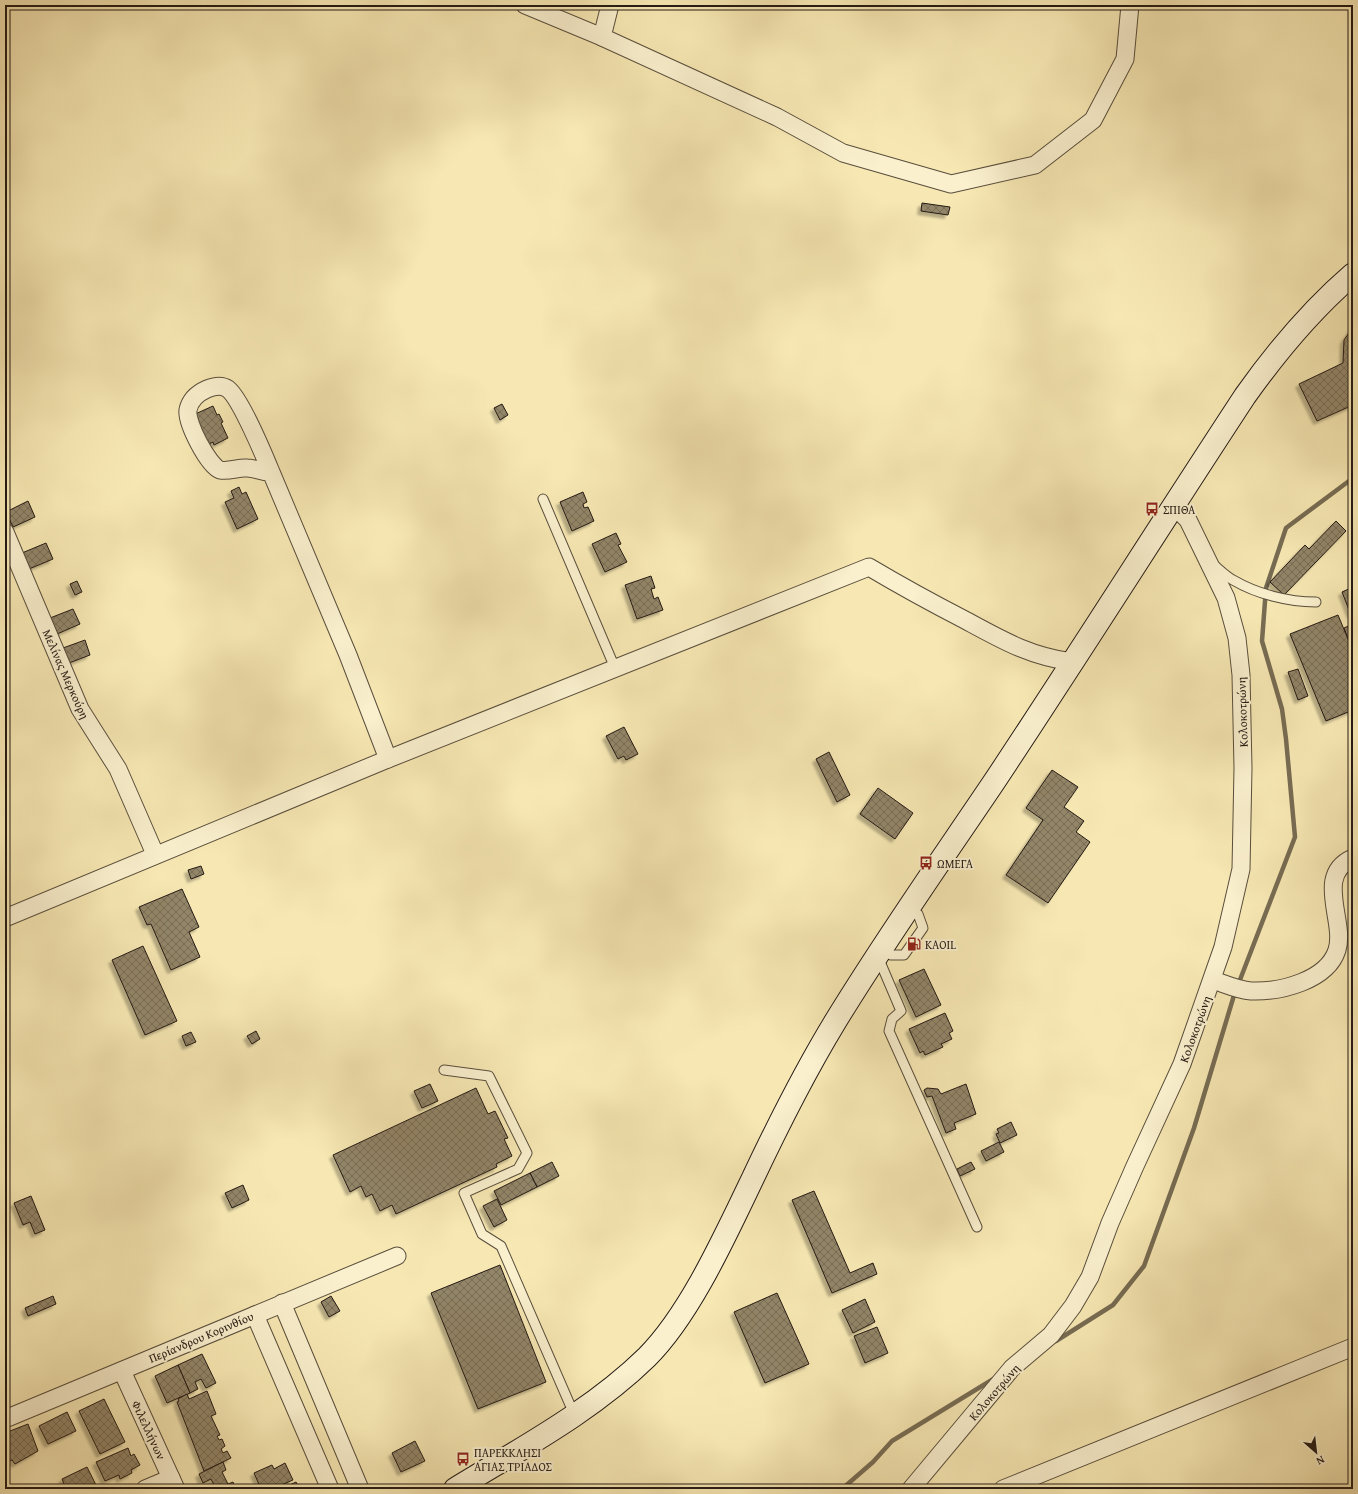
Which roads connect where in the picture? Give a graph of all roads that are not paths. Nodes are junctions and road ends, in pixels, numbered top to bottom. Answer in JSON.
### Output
{"nodes":[{"id":1,"x":525,"y":5,"type":"edge"},
{"id":2,"x":610,"y":5,"type":"edge"},
{"id":3,"x":1130,"y":5,"type":"edge"},
{"id":4,"x":602,"y":37,"type":"junction"},
{"id":5,"x":1353,"y":274,"type":"edge"},
{"id":6,"x":271,"y":472,"type":"junction"},
{"id":7,"x":543,"y":499,"type":"dead end"},
{"id":8,"x":1173,"y":505,"type":"junction"},
{"id":9,"x":5,"y":532,"type":"edge"},
{"id":10,"x":1207,"y":559,"type":"junction"},
{"id":11,"x":1316,"y":602,"type":"dead end"},
{"id":12,"x":1072,"y":662,"type":"junction"},
{"id":13,"x":615,"y":668,"type":"junction"},
{"id":14,"x":388,"y":759,"type":"junction"},
{"id":15,"x":155,"y":854,"type":"junction"},
{"id":16,"x":1353,"y":858,"type":"edge"},
{"id":17,"x":918,"y":914,"type":"dead end"},
{"id":18,"x":5,"y":918,"type":"edge"},
{"id":19,"x":884,"y":955,"type":"junction"},
{"id":20,"x":1212,"y":980,"type":"junction"},
{"id":21,"x":444,"y":1070,"type":"dead end"},
{"id":22,"x":977,"y":1227,"type":"dead end"},
{"id":23,"x":397,"y":1256,"type":"dead end"},
{"id":24,"x":282,"y":1303,"type":"junction"},
{"id":25,"x":255,"y":1315,"type":"junction"},
{"id":26,"x":1353,"y":1347,"type":"edge"},
{"id":27,"x":122,"y":1371,"type":"junction"},
{"id":28,"x":574,"y":1414,"type":"junction"},
{"id":29,"x":5,"y":1419,"type":"edge"},
{"id":30,"x":174,"y":1484,"type":"edge"},
{"id":31,"x":145,"y":1489,"type":"edge"},
{"id":32,"x":330,"y":1489,"type":"edge"},
{"id":33,"x":360,"y":1489,"type":"edge"},
{"id":34,"x":455,"y":1489,"type":"edge"},
{"id":35,"x":910,"y":1489,"type":"edge"},
{"id":36,"x":1002,"y":1489,"type":"edge"}],
"edges":[{"from":1,"to":4,"type":"street"},
{"from":2,"to":4,"type":"street"},
{"from":3,"to":4,"type":"street"},
{"from":5,"to":8,"type":"street"},
{"from":6,"to":6,"type":"street"},
{"from":6,"to":14,"type":"street"},
{"from":7,"to":13,"type":"lane"},
{"from":8,"to":10,"type":"street","name":"Κολοκοτρώνη"},
{"from":8,"to":12,"type":"street"},
{"from":9,"to":15,"type":"street","name":"Μελίνας Μερκούρη"},
{"from":10,"to":11,"type":"lane"},
{"from":10,"to":20,"type":"street","name":"Κολοκοτρώνη"},
{"from":12,"to":13,"type":"street"},
{"from":12,"to":19,"type":"street"},
{"from":13,"to":14,"type":"street"},
{"from":14,"to":15,"type":"street"},
{"from":15,"to":18,"type":"street"},
{"from":16,"to":20,"type":"street"},
{"from":17,"to":19,"type":"lane"},
{"from":19,"to":22,"type":"lane"},
{"from":19,"to":28,"type":"street"},
{"from":20,"to":35,"type":"street","name":"Κολοκοτρώνη"},
{"from":21,"to":28,"type":"lane"},
{"from":23,"to":24,"type":"street","name":"Περίανδρου Κορινθίου"},
{"from":24,"to":25,"type":"street","name":"Περίανδρου Κορινθίου"},
{"from":24,"to":33,"type":"street"},
{"from":25,"to":27,"type":"street","name":"Περίανδρου Κορινθίου"},
{"from":25,"to":32,"type":"street"},
{"from":26,"to":36,"type":"street"},
{"from":27,"to":29,"type":"street","name":"Περίανδρου Κορινθίου"},
{"from":27,"to":30,"type":"street","name":"Φιλελλήνων"},
{"from":28,"to":34,"type":"street"},
{"from":30,"to":31,"type":"street"}]}
